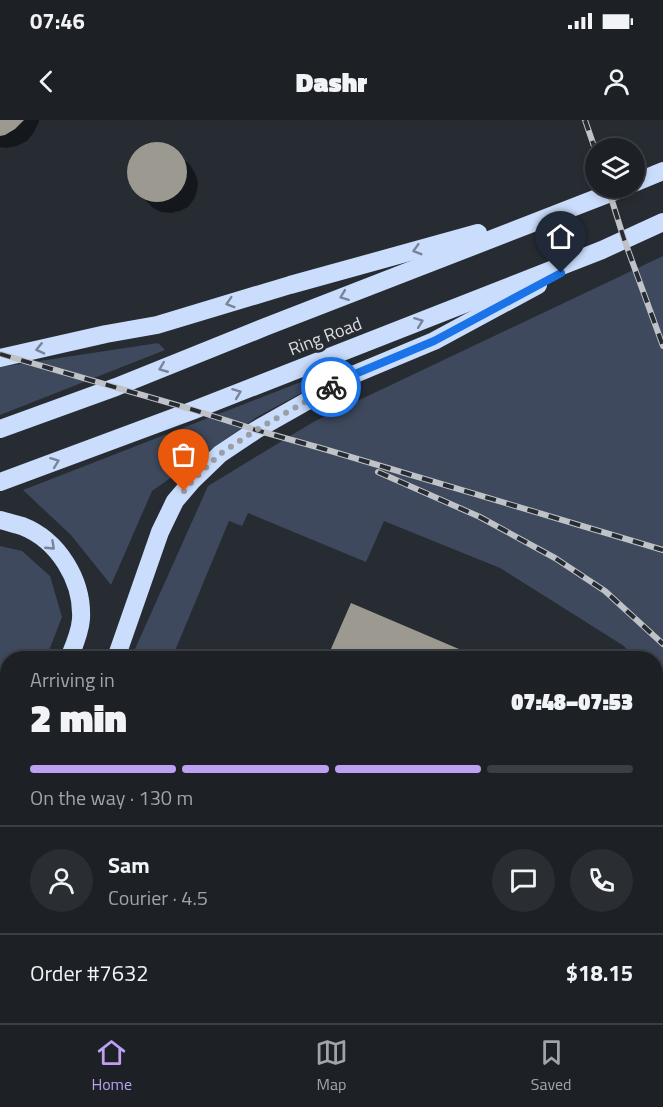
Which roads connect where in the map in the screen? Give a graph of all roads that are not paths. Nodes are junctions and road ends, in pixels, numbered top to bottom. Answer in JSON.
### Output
{"nodes":[{"id":1,"x":663,"y":171,"type":"edge"},
{"id":2,"x":645,"y":178,"type":"edge"},
{"id":3,"x":596,"y":198,"type":"edge"},
{"id":4,"x":575,"y":206,"type":"junction"},
{"id":5,"x":663,"y":222,"type":"edge"},
{"id":6,"x":624,"y":239,"type":"junction"},
{"id":7,"x":0,"y":358,"type":"edge"},
{"id":8,"x":0,"y":429,"type":"edge"},
{"id":9,"x":0,"y":482,"type":"edge"},
{"id":10,"x":0,"y":520,"type":"edge"},
{"id":11,"x":72,"y":651,"type":"edge"},
{"id":12,"x":118,"y":651,"type":"edge"}],
"edges":[{"from":1,"to":2,"type":"highway"},
{"from":3,"to":4,"type":"highway","name":"Ring Road"},
{"from":4,"to":7,"type":"highway","one_way":true},
{"from":4,"to":8,"type":"highway","name":"Ring Road","one_way":true},
{"from":5,"to":6,"type":"highway","name":"Ring Road"},
{"from":9,"to":6,"type":"highway","name":"Ring Road","one_way":true},
{"from":6,"to":12,"type":"highway"},
{"from":10,"to":11,"type":"highway","one_way":true}]}
